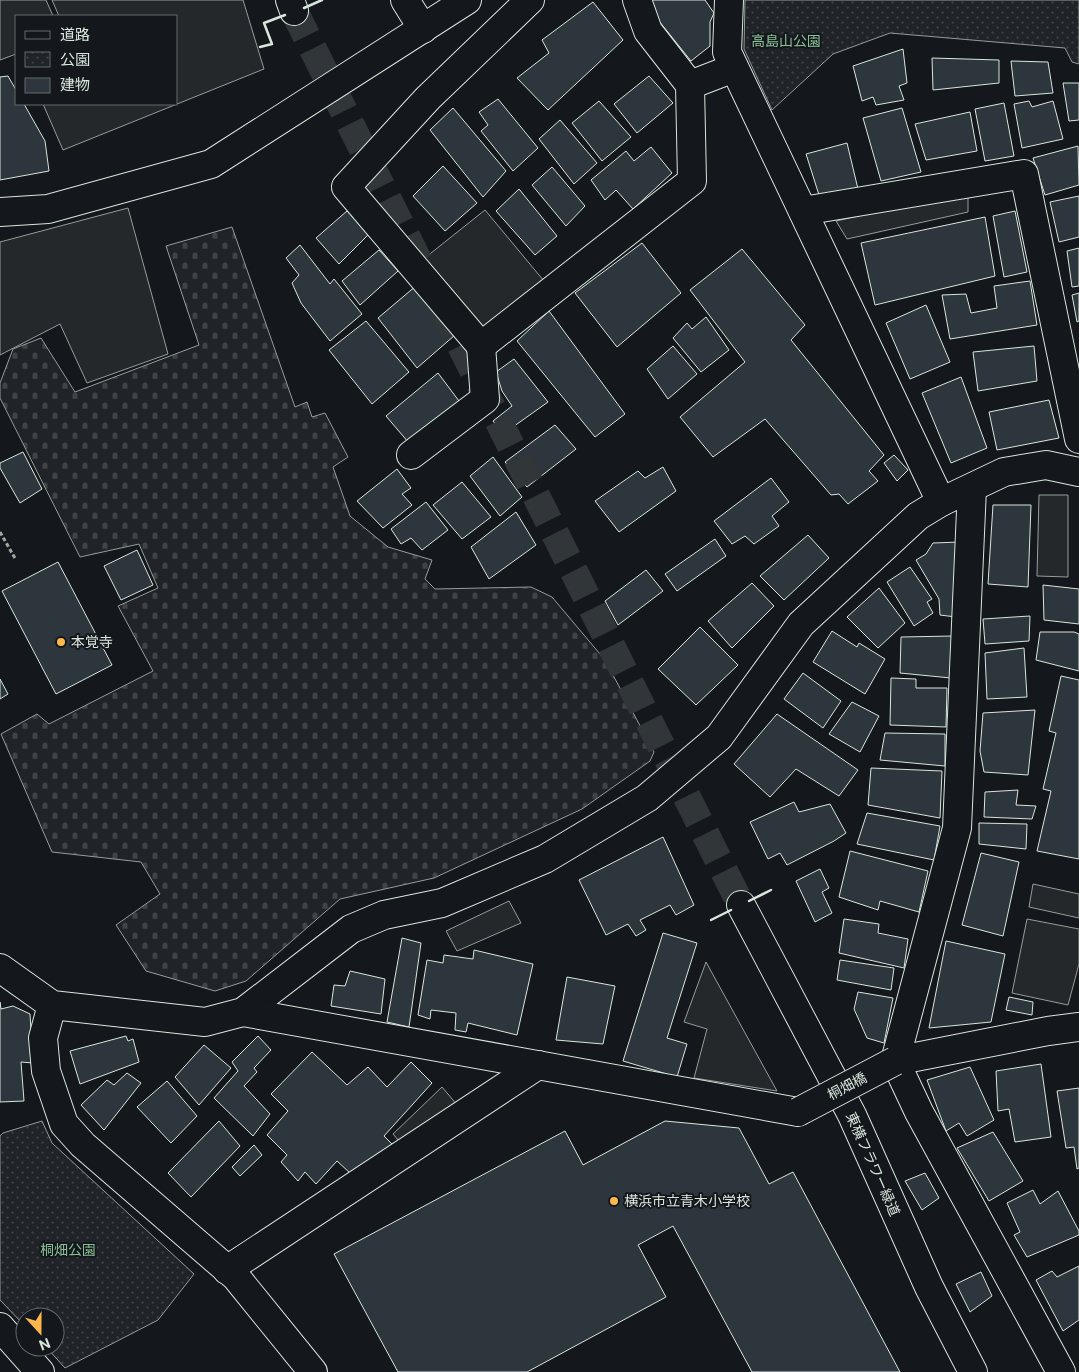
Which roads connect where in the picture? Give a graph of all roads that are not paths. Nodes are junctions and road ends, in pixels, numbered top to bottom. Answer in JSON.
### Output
{"nodes":[{"id":1,"x":405,"y":0,"type":"edge"},
{"id":2,"x":467,"y":0,"type":"edge"},
{"id":3,"x":530,"y":0,"type":"edge"},
{"id":4,"x":637,"y":0,"type":"edge"},
{"id":5,"x":730,"y":0,"type":"edge"},
{"id":6,"x":423,"y":28,"type":"junction"},
{"id":7,"x":710,"y":77,"type":"junction"},
{"id":8,"x":802,"y":211,"type":"junction"},
{"id":9,"x":0,"y":212,"type":"edge"},
{"id":10,"x":480,"y":346,"type":"junction"},
{"id":11,"x":1079,"y":439,"type":"edge"},
{"id":12,"x":411,"y":454,"type":"dead end"},
{"id":13,"x":1079,"y":472,"type":"edge"},
{"id":14,"x":972,"y":488,"type":"junction"},
{"id":15,"x":941,"y":502,"type":"junction"},
{"id":16,"x":740,"y":905,"type":"tunnel mouth"},
{"id":17,"x":0,"y":968,"type":"edge"},
{"id":18,"x":52,"y":1004,"type":"junction"},
{"id":19,"x":243,"y":1012,"type":"junction"},
{"id":20,"x":1077,"y":1020,"type":"edge"},
{"id":21,"x":895,"y":1061,"type":"junction"},
{"id":22,"x":538,"y":1065,"type":"junction"},
{"id":23,"x":228,"y":1270,"type":"junction"},
{"id":24,"x":0,"y":1327,"type":"edge"},
{"id":25,"x":40,"y":1372,"type":"edge"},
{"id":26,"x":313,"y":1372,"type":"edge"},
{"id":27,"x":973,"y":1372,"type":"edge"},
{"id":28,"x":1061,"y":1372,"type":"edge"}],
"edges":[{"from":1,"to":6,"type":"street"},
{"from":2,"to":6,"type":"street"},
{"from":3,"to":10,"type":"street"},
{"from":4,"to":7,"type":"street"},
{"from":5,"to":7,"type":"street"},
{"from":6,"to":9,"type":"street"},
{"from":7,"to":8,"type":"street"},
{"from":7,"to":10,"type":"street"},
{"from":8,"to":11,"type":"street"},
{"from":8,"to":15,"type":"street"},
{"from":10,"to":12,"type":"street"},
{"from":13,"to":14,"type":"street"},
{"from":14,"to":15,"type":"street"},
{"from":14,"to":21,"type":"street"},
{"from":15,"to":19,"type":"street"},
{"from":16,"to":27,"type":"street","name":"東横フラワー緑道"},
{"from":17,"to":18,"type":"street"},
{"from":18,"to":19,"type":"street"},
{"from":18,"to":23,"type":"street"},
{"from":19,"to":22,"type":"street"},
{"from":20,"to":21,"type":"street","name":"桐畑橋"},
{"from":21,"to":22,"type":"street","name":"桐畑橋","bridge":true},
{"from":21,"to":28,"type":"street"},
{"from":22,"to":23,"type":"street"},
{"from":23,"to":26,"type":"street"},
{"from":24,"to":25,"type":"street"}]}
